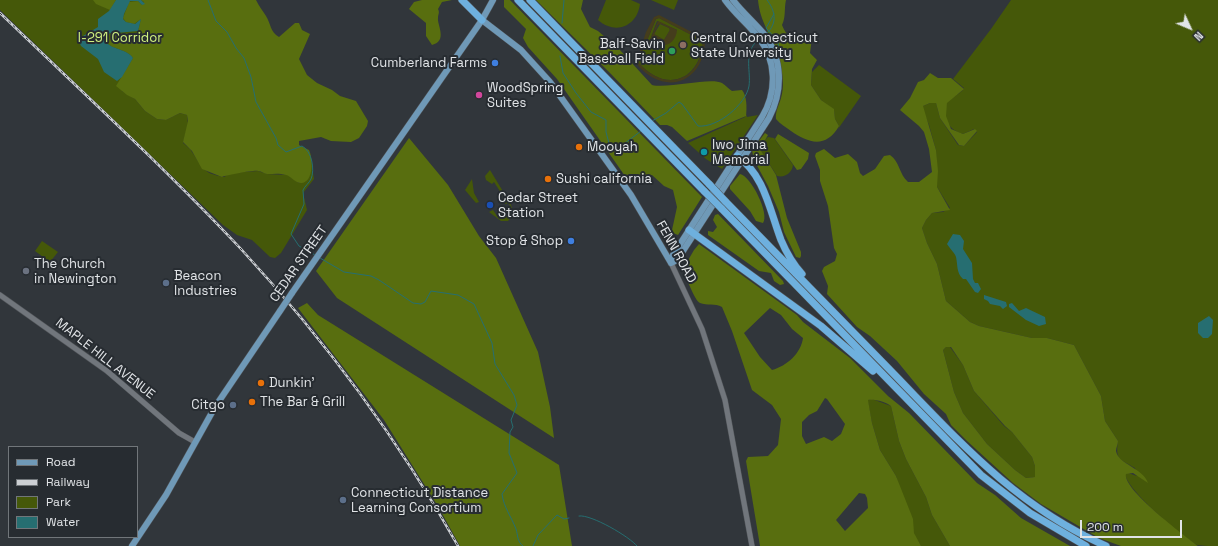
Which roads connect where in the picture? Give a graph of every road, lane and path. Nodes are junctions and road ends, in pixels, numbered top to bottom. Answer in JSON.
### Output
{"nodes":[{"id":1,"x":462,"y":0,"type":"edge"},
{"id":2,"x":493,"y":0,"type":"edge"},
{"id":3,"x":518,"y":0,"type":"edge"},
{"id":4,"x":530,"y":0,"type":"edge"},
{"id":5,"x":725,"y":0,"type":"edge"},
{"id":6,"x":732,"y":0,"type":"edge"},
{"id":7,"x":482,"y":20,"type":"junction"},
{"id":8,"x":746,"y":20,"type":"junction"},
{"id":9,"x":740,"y":158,"type":"junction"},
{"id":10,"x":692,"y":231,"type":"junction"},
{"id":11,"x":671,"y":263,"type":"junction"},
{"id":12,"x":0,"y":295,"type":"edge"},
{"id":13,"x":823,"y":301,"type":"junction"},
{"id":14,"x":924,"y":418,"type":"junction"},
{"id":15,"x":195,"y":442,"type":"junction"},
{"id":16,"x":138,"y":537,"type":"edge"},
{"id":17,"x":752,"y":546,"type":"edge"},
{"id":18,"x":1086,"y":546,"type":"edge"},
{"id":19,"x":1106,"y":546,"type":"edge"}],
"edges":[{"from":1,"to":7,"type":"highway"},
{"from":2,"to":7,"type":"main road","name":"CEDAR STREET"},
{"from":3,"to":14,"type":"highway","bridge":true},
{"from":4,"to":13,"type":"highway","bridge":true},
{"from":5,"to":8,"type":"main road"},
{"from":6,"to":8,"type":"main road"},
{"from":7,"to":11,"type":"main road","name":"FENN ROAD"},
{"from":7,"to":15,"type":"main road","name":"CEDAR STREET","bridge":true},
{"from":8,"to":9,"type":"main road"},
{"from":9,"to":10,"type":"main road"},
{"from":9,"to":13,"type":"highway"},
{"from":10,"to":11,"type":"main road"},
{"from":10,"to":14,"type":"highway"},
{"from":11,"to":17,"type":"street","name":"FENN ROAD"},
{"from":12,"to":15,"type":"street","name":"MAPLE HILL AVENUE"},
{"from":13,"to":19,"type":"highway"},
{"from":14,"to":18,"type":"highway"},
{"from":15,"to":16,"type":"main road","name":"CEDAR STREET"}]}
